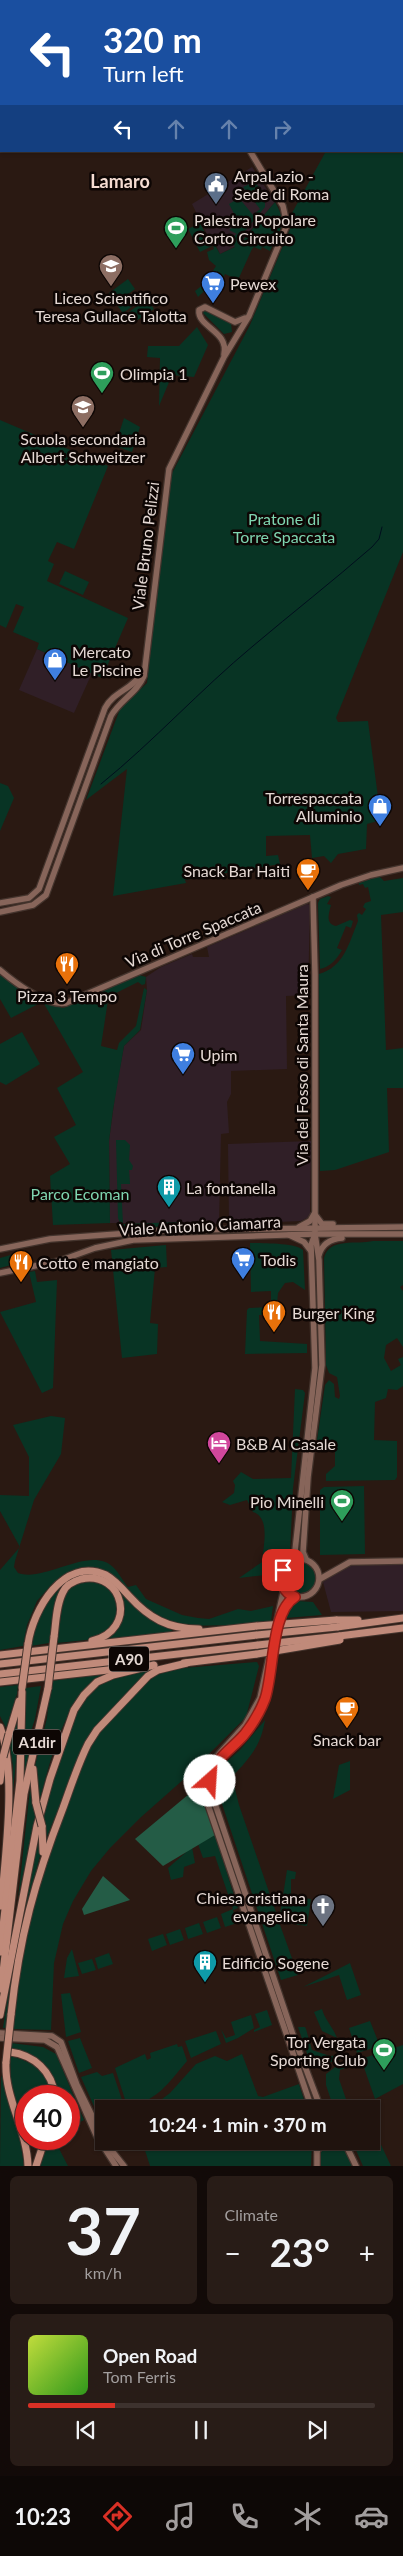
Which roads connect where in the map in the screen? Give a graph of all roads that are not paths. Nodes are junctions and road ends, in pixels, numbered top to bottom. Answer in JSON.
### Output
{"nodes":[{"id":1,"x":251,"y":152,"type":"edge"},
{"id":2,"x":250,"y":313,"type":"junction"},
{"id":3,"x":224,"y":357,"type":"junction"},
{"id":4,"x":146,"y":667,"type":"junction"},
{"id":5,"x":403,"y":868,"type":"edge"},
{"id":6,"x":313,"y":897,"type":"junction"},
{"id":7,"x":0,"y":903,"type":"edge"},
{"id":8,"x":0,"y":912,"type":"edge"},
{"id":9,"x":0,"y":970,"type":"edge"},
{"id":10,"x":315,"y":1212,"type":"junction"},
{"id":11,"x":403,"y":1227,"type":"edge"},
{"id":12,"x":295,"y":1228,"type":"junction"},
{"id":13,"x":349,"y":1228,"type":"junction"},
{"id":14,"x":315,"y":1231,"type":"junction"},
{"id":15,"x":287,"y":1234,"type":"junction"},
{"id":16,"x":362,"y":1234,"type":"junction"},
{"id":17,"x":403,"y":1234,"type":"edge"},
{"id":18,"x":0,"y":1249,"type":"edge"},
{"id":19,"x":311,"y":1251,"type":"junction"},
{"id":20,"x":318,"y":1260,"type":"junction"},
{"id":21,"x":0,"y":1273,"type":"edge"},
{"id":22,"x":306,"y":1559,"type":"junction"},
{"id":23,"x":294,"y":1560,"type":"junction"},
{"id":24,"x":403,"y":1561,"type":"edge"},
{"id":25,"x":318,"y":1570,"type":"junction"},
{"id":26,"x":329,"y":1572,"type":"junction"},
{"id":27,"x":320,"y":1579,"type":"junction"},
{"id":28,"x":284,"y":1588,"type":"junction"},
{"id":29,"x":295,"y":1597,"type":"junction"},
{"id":30,"x":403,"y":1618,"type":"edge"},
{"id":31,"x":337,"y":1623,"type":"junction"},
{"id":32,"x":403,"y":1628,"type":"edge"},
{"id":33,"x":217,"y":1631,"type":"junction"},
{"id":34,"x":340,"y":1638,"type":"junction"},
{"id":35,"x":63,"y":1648,"type":"junction"},
{"id":36,"x":0,"y":1655,"type":"edge"},
{"id":37,"x":187,"y":1663,"type":"junction"},
{"id":38,"x":0,"y":1664,"type":"edge"},
{"id":39,"x":154,"y":1665,"type":"junction"},
{"id":40,"x":0,"y":1674,"type":"edge"},
{"id":41,"x":0,"y":1682,"type":"edge"},
{"id":42,"x":22,"y":1690,"type":"junction"},
{"id":43,"x":0,"y":1727,"type":"edge"},
{"id":44,"x":40,"y":1730,"type":"junction"},
{"id":45,"x":0,"y":1781,"type":"edge"},
{"id":46,"x":40,"y":1865,"type":"junction"},
{"id":47,"x":0,"y":1921,"type":"edge"},
{"id":48,"x":0,"y":1952,"type":"edge"},
{"id":49,"x":0,"y":2004,"type":"edge"},
{"id":50,"x":0,"y":2016,"type":"edge"},
{"id":51,"x":0,"y":2033,"type":"edge"},
{"id":52,"x":0,"y":2038,"type":"edge"},
{"id":53,"x":10,"y":2052,"type":"dead end"},
{"id":54,"x":52,"y":2085,"type":"edge"},
{"id":55,"x":309,"y":2100,"type":"edge"},
{"id":56,"x":317,"y":2100,"type":"edge"},
{"id":57,"x":95,"y":2122,"type":"edge"},
{"id":58,"x":41,"y":2150,"type":"edge"},
{"id":59,"x":111,"y":2150,"type":"edge"},
{"id":60,"x":347,"y":2150,"type":"edge"},
{"id":61,"x":317,"y":2151,"type":"edge"},
{"id":62,"x":28,"y":2166,"type":"edge"},
{"id":63,"x":36,"y":2166,"type":"edge"},
{"id":64,"x":116,"y":2166,"type":"edge"},
{"id":65,"x":124,"y":2166,"type":"edge"},
{"id":66,"x":317,"y":2166,"type":"edge"},
{"id":67,"x":356,"y":2166,"type":"edge"}],
"edges":[{"from":1,"to":2,"type":"street","name":"Viale Bruno Pelizzi"},
{"from":2,"to":3,"type":"street","name":"Viale Bruno Pelizzi"},
{"from":2,"to":3,"type":"street"},
{"from":3,"to":4,"type":"street","name":"Viale Bruno Pelizzi"},
{"from":4,"to":7,"type":"street"},
{"from":4,"to":8,"type":"street","name":"Viale Bruno Pelizzi"},
{"from":5,"to":6,"type":"street","name":"Via di Torre Spaccata"},
{"from":6,"to":9,"type":"street","name":"Via di Torre Spaccata"},
{"from":6,"to":10,"type":"street","name":"Via del Fosso di Santa Maura"},
{"from":10,"to":12,"type":"street"},
{"from":10,"to":13,"type":"street"},
{"from":10,"to":14,"type":"street","name":"Via del Fosso di Santa Maura"},
{"from":11,"to":13,"type":"street"},
{"from":12,"to":14,"type":"street","name":"Viale Antonio Ciamarra"},
{"from":12,"to":18,"type":"street","name":"Viale Antonio Ciamarra"},
{"from":13,"to":14,"type":"street"},
{"from":14,"to":15,"type":"street","name":"Viale Antonio Ciamarra"},
{"from":14,"to":16,"type":"street"},
{"from":14,"to":19,"type":"street","name":"Via del Fosso di Santa Maura"},
{"from":14,"to":20,"type":"street","name":"Via del Fosso di Santa Maura"},
{"from":15,"to":19,"type":"street"},
{"from":15,"to":21,"type":"street","name":"Viale Antonio Ciamarra"},
{"from":16,"to":17,"type":"street"},
{"from":16,"to":20,"type":"street"},
{"from":19,"to":23,"type":"street","name":"Via del Fosso di Santa Maura"},
{"from":20,"to":22,"type":"street","name":"Via del Fosso di Santa Maura"},
{"from":22,"to":23,"type":"street"},
{"from":22,"to":25,"type":"street"},
{"from":23,"to":28,"type":"street"},
{"from":24,"to":26,"type":"street"},
{"from":25,"to":26,"type":"street"},
{"from":25,"to":27,"type":"street"},
{"from":26,"to":27,"type":"street"},
{"from":27,"to":29,"type":"street"},
{"from":28,"to":29,"type":"street"},
{"from":28,"to":55,"type":"street"},
{"from":29,"to":56,"type":"street"},
{"from":30,"to":31,"type":"highway","number":"A90"},
{"from":31,"to":33,"type":"highway","bridge":true},
{"from":31,"to":38,"type":"highway","number":"A90","bridge":true},
{"from":32,"to":34,"type":"highway","number":"A90"},
{"from":33,"to":35,"type":"highway"},
{"from":33,"to":42,"type":"highway","bridge":true},
{"from":34,"to":37,"type":"highway","bridge":true},
{"from":34,"to":40,"type":"highway","number":"A90","bridge":true},
{"from":35,"to":36,"type":"highway"},
{"from":35,"to":44,"type":"highway","number":"A1dir","bridge":true},
{"from":37,"to":39,"type":"highway"},
{"from":37,"to":46,"type":"highway"},
{"from":39,"to":41,"type":"highway"},
{"from":39,"to":50,"type":"highway"},
{"from":42,"to":45,"type":"highway","bridge":true},
{"from":42,"to":48,"type":"highway","number":"A1dir"},
{"from":43,"to":47,"type":"highway"},
{"from":44,"to":46,"type":"highway","bridge":true},
{"from":44,"to":49,"type":"highway","number":"A1dir"},
{"from":46,"to":62,"type":"highway","bridge":true},
{"from":51,"to":57,"type":"street"},
{"from":52,"to":64,"type":"street"},
{"from":53,"to":54,"type":"highway"},
{"from":58,"to":63,"type":"highway"},
{"from":59,"to":65,"type":"street"},
{"from":60,"to":67,"type":"street"},
{"from":61,"to":66,"type":"street"}]}
